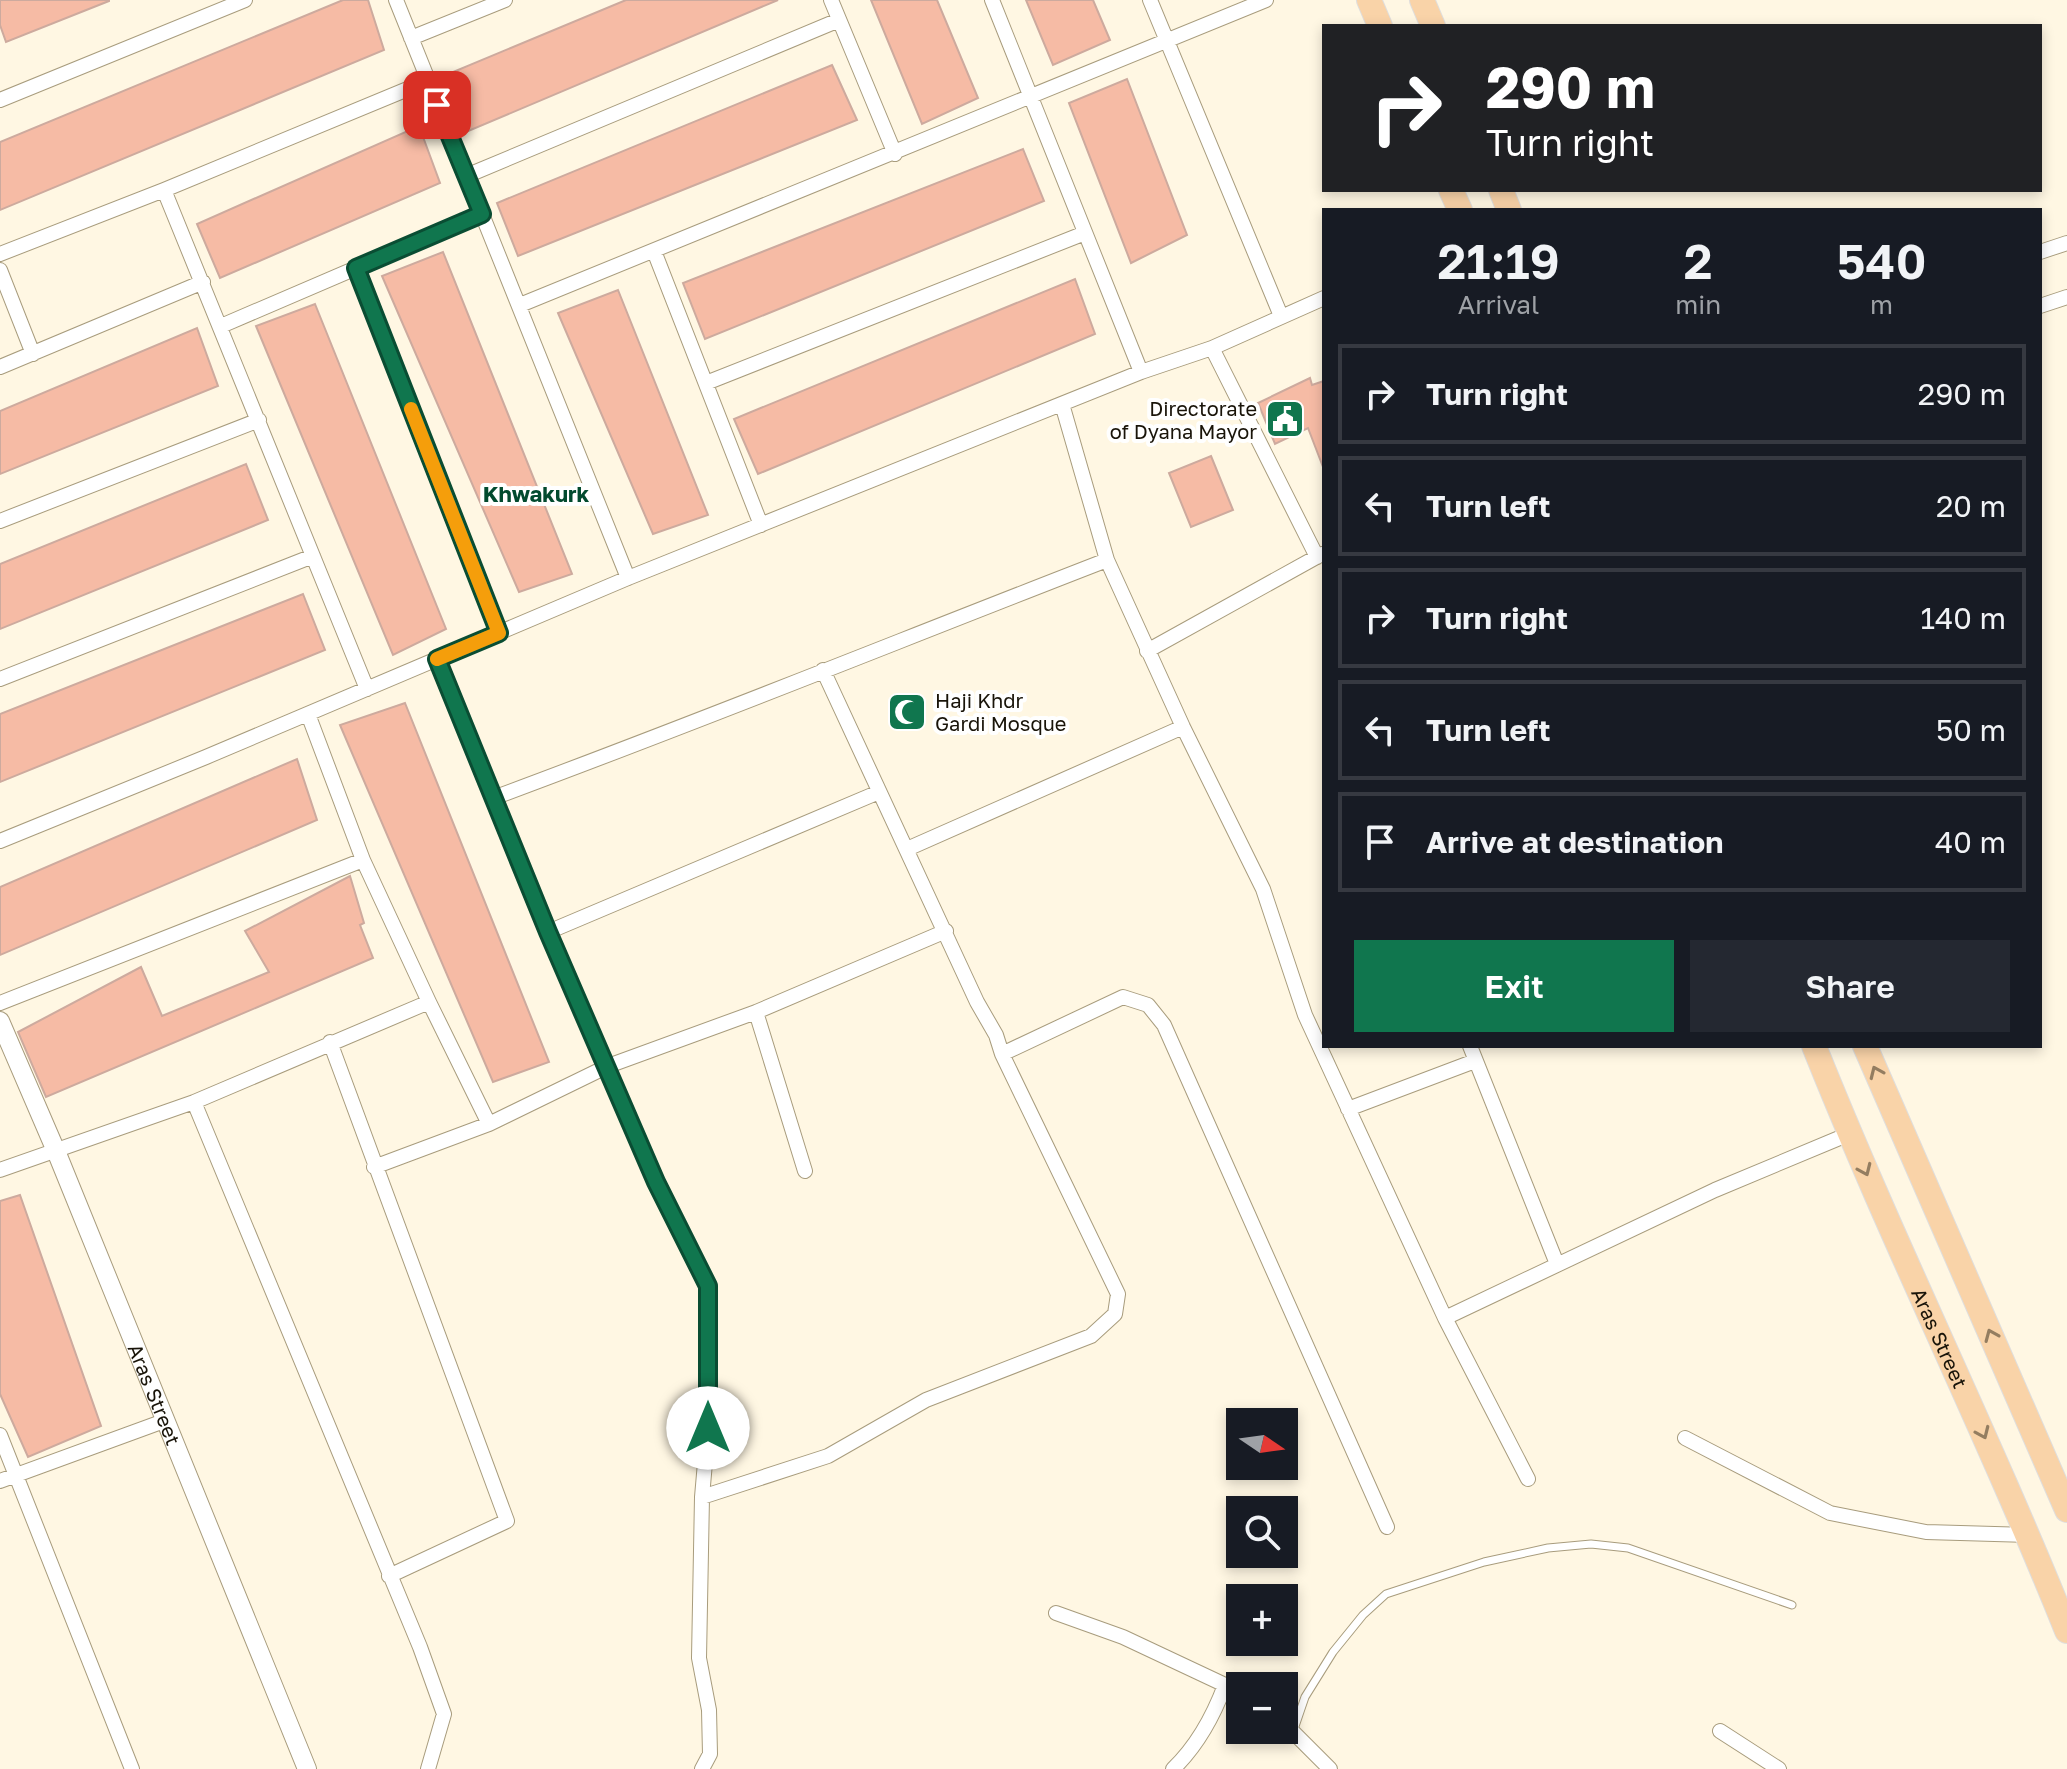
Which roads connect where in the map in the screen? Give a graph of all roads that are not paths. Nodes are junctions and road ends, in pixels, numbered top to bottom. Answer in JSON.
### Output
{"nodes":[{"id":1,"x":245,"y":0,"type":"edge"},
{"id":2,"x":396,"y":0,"type":"edge"},
{"id":3,"x":505,"y":0,"type":"edge"},
{"id":4,"x":831,"y":0,"type":"edge"},
{"id":5,"x":992,"y":0,"type":"edge"},
{"id":6,"x":1150,"y":0,"type":"edge"},
{"id":7,"x":1266,"y":0,"type":"edge"},
{"id":8,"x":1369,"y":0,"type":"edge"},
{"id":9,"x":1422,"y":0,"type":"edge"},
{"id":10,"x":839,"y":20,"type":"junction"},
{"id":11,"x":1379,"y":24,"type":"edge"},
{"id":12,"x":1432,"y":24,"type":"edge"},
{"id":13,"x":411,"y":38,"type":"junction"},
{"id":14,"x":1167,"y":41,"type":"junction"},
{"id":15,"x":427,"y":81,"type":"junction"},
{"id":16,"x":1031,"y":98,"type":"junction"},
{"id":17,"x":0,"y":100,"type":"edge"},
{"id":18,"x":895,"y":154,"type":"junction"},
{"id":19,"x":466,"y":176,"type":"junction"},
{"id":20,"x":164,"y":190,"type":"junction"},
{"id":21,"x":482,"y":214,"type":"junction"},
{"id":22,"x":1085,"y":233,"type":"junction"},
{"id":23,"x":2067,"y":243,"type":"edge"},
{"id":24,"x":654,"y":251,"type":"junction"},
{"id":25,"x":2042,"y":251,"type":"edge"},
{"id":26,"x":0,"y":254,"type":"edge"},
{"id":27,"x":356,"y":268,"type":"junction"},
{"id":28,"x":0,"y":270,"type":"edge"},
{"id":29,"x":203,"y":282,"type":"junction"},
{"id":30,"x":2067,"y":297,"type":"edge"},
{"id":31,"x":1322,"y":299,"type":"edge"},
{"id":32,"x":520,"y":305,"type":"junction"},
{"id":33,"x":2042,"y":305,"type":"edge"},
{"id":34,"x":1281,"y":316,"type":"junction"},
{"id":35,"x":221,"y":326,"type":"junction"},
{"id":36,"x":1212,"y":348,"type":"junction"},
{"id":37,"x":33,"y":354,"type":"junction"},
{"id":38,"x":0,"y":367,"type":"edge"},
{"id":39,"x":1141,"y":372,"type":"junction"},
{"id":40,"x":706,"y":383,"type":"junction"},
{"id":41,"x":1062,"y":404,"type":"junction"},
{"id":42,"x":259,"y":420,"type":"junction"},
{"id":43,"x":0,"y":521,"type":"edge"},
{"id":44,"x":761,"y":525,"type":"junction"},
{"id":45,"x":1320,"y":555,"type":"edge"},
{"id":46,"x":313,"y":556,"type":"junction"},
{"id":47,"x":1107,"y":560,"type":"junction"},
{"id":48,"x":628,"y":578,"type":"junction"},
{"id":49,"x":499,"y":633,"type":"junction"},
{"id":50,"x":1147,"y":651,"type":"junction"},
{"id":51,"x":437,"y":659,"type":"junction"},
{"id":52,"x":823,"y":670,"type":"junction"},
{"id":53,"x":0,"y":679,"type":"edge"},
{"id":54,"x":367,"y":689,"type":"junction"},
{"id":55,"x":308,"y":714,"type":"junction"},
{"id":56,"x":1183,"y":727,"type":"junction"},
{"id":57,"x":879,"y":792,"type":"junction"},
{"id":58,"x":493,"y":798,"type":"junction"},
{"id":59,"x":0,"y":841,"type":"edge"},
{"id":60,"x":907,"y":849,"type":"junction"},
{"id":61,"x":363,"y":860,"type":"junction"},
{"id":62,"x":946,"y":931,"type":"junction"},
{"id":63,"x":548,"y":932,"type":"junction"},
{"id":64,"x":429,"y":1002,"type":"junction"},
{"id":65,"x":0,"y":1003,"type":"edge"},
{"id":66,"x":756,"y":1012,"type":"junction"},
{"id":67,"x":0,"y":1021,"type":"edge"},
{"id":68,"x":330,"y":1042,"type":"junction"},
{"id":69,"x":1471,"y":1048,"type":"edge"},
{"id":70,"x":1815,"y":1048,"type":"edge"},
{"id":71,"x":1866,"y":1048,"type":"edge"},
{"id":72,"x":1002,"y":1054,"type":"junction"},
{"id":73,"x":1475,"y":1061,"type":"junction"},
{"id":74,"x":608,"y":1066,"type":"junction"},
{"id":75,"x":194,"y":1102,"type":"junction"},
{"id":76,"x":1348,"y":1109,"type":"junction"},
{"id":77,"x":489,"y":1124,"type":"junction"},
{"id":78,"x":1849,"y":1134,"type":"junction"},
{"id":79,"x":56,"y":1151,"type":"junction"},
{"id":80,"x":374,"y":1167,"type":"junction"},
{"id":81,"x":0,"y":1170,"type":"edge"},
{"id":82,"x":805,"y":1171,"type":"dead end"},
{"id":83,"x":1557,"y":1264,"type":"junction"},
{"id":84,"x":1445,"y":1318,"type":"junction"},
{"id":85,"x":164,"y":1421,"type":"junction"},
{"id":86,"x":0,"y":1435,"type":"edge"},
{"id":87,"x":1685,"y":1438,"type":"dead end"},
{"id":88,"x":17,"y":1475,"type":"junction"},
{"id":89,"x":1528,"y":1479,"type":"dead end"},
{"id":90,"x":0,"y":1481,"type":"edge"},
{"id":91,"x":702,"y":1497,"type":"junction"},
{"id":92,"x":2067,"y":1510,"type":"edge"},
{"id":93,"x":1387,"y":1527,"type":"dead end"},
{"id":94,"x":2029,"y":1535,"type":"junction"},
{"id":95,"x":389,"y":1576,"type":"junction"},
{"id":96,"x":1792,"y":1605,"type":"dead end"},
{"id":97,"x":1056,"y":1613,"type":"dead end"},
{"id":98,"x":2067,"y":1631,"type":"edge"},
{"id":99,"x":1225,"y":1685,"type":"joint"},
{"id":100,"x":1298,"y":1709,"type":"edge"},
{"id":101,"x":1720,"y":1731,"type":"dead end"},
{"id":102,"x":1298,"y":1737,"type":"edge"},
{"id":103,"x":132,"y":1769,"type":"edge"},
{"id":104,"x":307,"y":1769,"type":"edge"},
{"id":105,"x":428,"y":1769,"type":"edge"},
{"id":106,"x":702,"y":1769,"type":"edge"},
{"id":107,"x":1173,"y":1769,"type":"edge"},
{"id":108,"x":1330,"y":1769,"type":"edge"},
{"id":109,"x":1779,"y":1769,"type":"edge"}],
"edges":[{"from":1,"to":17,"type":"street"},
{"from":2,"to":13,"type":"street"},
{"from":3,"to":13,"type":"street"},
{"from":4,"to":10,"type":"street"},
{"from":5,"to":16,"type":"street"},
{"from":6,"to":14,"type":"street"},
{"from":7,"to":14,"type":"street"},
{"from":8,"to":11,"type":"main road"},
{"from":9,"to":12,"type":"main road"},
{"from":10,"to":18,"type":"street"},
{"from":10,"to":19,"type":"street"},
{"from":13,"to":15,"type":"street"},
{"from":14,"to":16,"type":"street"},
{"from":14,"to":34,"type":"street"},
{"from":15,"to":19,"type":"street"},
{"from":15,"to":20,"type":"street"},
{"from":16,"to":18,"type":"street"},
{"from":16,"to":22,"type":"street"},
{"from":18,"to":24,"type":"street"},
{"from":19,"to":21,"type":"street"},
{"from":20,"to":26,"type":"street"},
{"from":20,"to":29,"type":"street"},
{"from":21,"to":27,"type":"street"},
{"from":21,"to":32,"type":"street"},
{"from":22,"to":39,"type":"street"},
{"from":22,"to":40,"type":"street"},
{"from":23,"to":25,"type":"street"},
{"from":24,"to":32,"type":"street"},
{"from":24,"to":40,"type":"street"},
{"from":27,"to":35,"type":"street"},
{"from":27,"to":49,"type":"street"},
{"from":28,"to":37,"type":"street"},
{"from":29,"to":35,"type":"street"},
{"from":29,"to":37,"type":"street"},
{"from":30,"to":33,"type":"street"},
{"from":31,"to":34,"type":"street"},
{"from":32,"to":48,"type":"street"},
{"from":34,"to":36,"type":"street"},
{"from":35,"to":42,"type":"street"},
{"from":36,"to":39,"type":"street"},
{"from":36,"to":45,"type":"street"},
{"from":37,"to":38,"type":"street"},
{"from":39,"to":41,"type":"street"},
{"from":40,"to":44,"type":"street"},
{"from":41,"to":44,"type":"street"},
{"from":41,"to":47,"type":"street"},
{"from":42,"to":43,"type":"street"},
{"from":42,"to":46,"type":"street"},
{"from":44,"to":48,"type":"street"},
{"from":45,"to":50,"type":"street"},
{"from":46,"to":53,"type":"street"},
{"from":46,"to":54,"type":"street"},
{"from":47,"to":50,"type":"street"},
{"from":47,"to":52,"type":"street"},
{"from":48,"to":49,"type":"street"},
{"from":49,"to":51,"type":"street"},
{"from":50,"to":56,"type":"street"},
{"from":51,"to":54,"type":"street"},
{"from":51,"to":58,"type":"street"},
{"from":52,"to":57,"type":"street"},
{"from":52,"to":58,"type":"street"},
{"from":54,"to":55,"type":"street"},
{"from":55,"to":59,"type":"street"},
{"from":55,"to":61,"type":"street"},
{"from":56,"to":60,"type":"street"},
{"from":56,"to":76,"type":"street"},
{"from":57,"to":60,"type":"street"},
{"from":57,"to":63,"type":"street"},
{"from":58,"to":63,"type":"street"},
{"from":60,"to":62,"type":"street"},
{"from":61,"to":64,"type":"street"},
{"from":61,"to":65,"type":"street"},
{"from":62,"to":66,"type":"street"},
{"from":62,"to":72,"type":"street"},
{"from":63,"to":74,"type":"street"},
{"from":64,"to":68,"type":"street"},
{"from":64,"to":77,"type":"street"},
{"from":66,"to":74,"type":"street"},
{"from":66,"to":82,"type":"street"},
{"from":67,"to":79,"type":"street","name":"Aras Street"},
{"from":68,"to":75,"type":"street"},
{"from":68,"to":80,"type":"street"},
{"from":69,"to":73,"type":"street"},
{"from":70,"to":78,"type":"main road","name":"Aras Street"},
{"from":92,"to":71,"type":"main road","one_way":true},
{"from":72,"to":91,"type":"street"},
{"from":72,"to":93,"type":"street"},
{"from":73,"to":76,"type":"street"},
{"from":73,"to":83,"type":"street"},
{"from":74,"to":77,"type":"street"},
{"from":74,"to":91,"type":"street"},
{"from":75,"to":79,"type":"street"},
{"from":75,"to":95,"type":"street"},
{"from":76,"to":84,"type":"street"},
{"from":77,"to":80,"type":"street"},
{"from":78,"to":83,"type":"street"},
{"from":78,"to":94,"type":"main road","name":"Aras Street","one_way":true},
{"from":79,"to":81,"type":"street"},
{"from":79,"to":85,"type":"street","name":"Aras Street"},
{"from":80,"to":95,"type":"street"},
{"from":83,"to":84,"type":"street"},
{"from":84,"to":89,"type":"street"},
{"from":85,"to":88,"type":"street"},
{"from":85,"to":104,"type":"street","name":"Aras Street"},
{"from":86,"to":88,"type":"street"},
{"from":87,"to":94,"type":"street"},
{"from":88,"to":90,"type":"street"},
{"from":88,"to":103,"type":"street"},
{"from":91,"to":106,"type":"street"},
{"from":94,"to":98,"type":"main road","name":"Aras Street"},
{"from":95,"to":105,"type":"street"},
{"from":96,"to":100,"type":"lane"},
{"from":97,"to":99,"type":"street"},
{"from":99,"to":107,"type":"street"},
{"from":101,"to":109,"type":"street"},
{"from":102,"to":108,"type":"street"}]}
